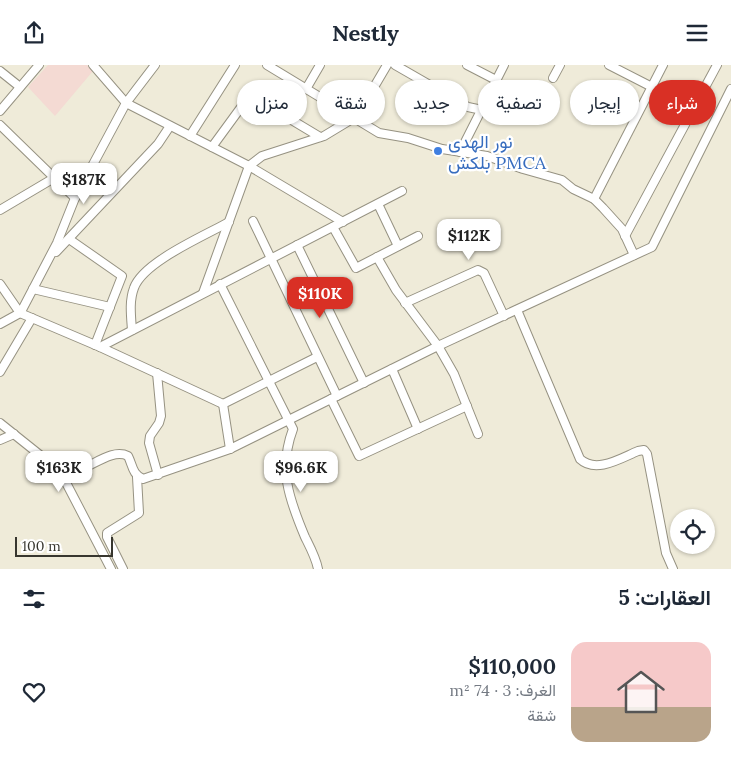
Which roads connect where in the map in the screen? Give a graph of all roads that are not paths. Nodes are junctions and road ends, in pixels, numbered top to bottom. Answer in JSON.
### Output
{"nodes":[{"id":1,"x":40,"y":65,"type":"edge"},
{"id":2,"x":93,"y":65,"type":"edge"},
{"id":3,"x":155,"y":65,"type":"edge"},
{"id":4,"x":235,"y":65,"type":"edge"},
{"id":5,"x":267,"y":65,"type":"edge"},
{"id":6,"x":320,"y":65,"type":"edge"},
{"id":7,"x":387,"y":65,"type":"edge"},
{"id":8,"x":395,"y":65,"type":"edge"},
{"id":9,"x":467,"y":65,"type":"edge"},
{"id":10,"x":504,"y":65,"type":"edge"},
{"id":11,"x":560,"y":65,"type":"edge"},
{"id":12,"x":609,"y":65,"type":"edge"},
{"id":13,"x":663,"y":65,"type":"edge"},
{"id":14,"x":717,"y":65,"type":"edge"},
{"id":15,"x":0,"y":71,"type":"edge"},
{"id":16,"x":553,"y":78,"type":"dead end"},
{"id":17,"x":291,"y":80,"type":"edge"},
{"id":18,"x":378,"y":80,"type":"edge"},
{"id":19,"x":496,"y":80,"type":"joint"},
{"id":20,"x":656,"y":80,"type":"edge"},
{"id":21,"x":649,"y":85,"type":"edge"},
{"id":22,"x":20,"y":87,"type":"junction"},
{"id":23,"x":307,"y":87,"type":"edge"},
{"id":24,"x":731,"y":89,"type":"edge"},
{"id":25,"x":649,"y":93,"type":"edge"},
{"id":26,"x":126,"y":103,"type":"junction"},
{"id":27,"x":478,"y":109,"type":"edge"},
{"id":28,"x":0,"y":111,"type":"edge"},
{"id":29,"x":478,"y":118,"type":"edge"},
{"id":30,"x":0,"y":125,"type":"edge"},
{"id":31,"x":341,"y":125,"type":"edge"},
{"id":32,"x":364,"y":125,"type":"edge"},
{"id":33,"x":170,"y":126,"type":"junction"},
{"id":34,"x":190,"y":136,"type":"junction"},
{"id":35,"x":320,"y":137,"type":"junction"},
{"id":36,"x":212,"y":147,"type":"junction"},
{"id":37,"x":460,"y":152,"type":"junction"},
{"id":38,"x":249,"y":166,"type":"junction"},
{"id":39,"x":54,"y":178,"type":"junction"},
{"id":40,"x":402,"y":191,"type":"dead end"},
{"id":41,"x":75,"y":198,"type":"junction"},
{"id":42,"x":594,"y":199,"type":"junction"},
{"id":43,"x":378,"y":204,"type":"junction"},
{"id":44,"x":0,"y":210,"type":"edge"},
{"id":45,"x":253,"y":221,"type":"dead end"},
{"id":46,"x":343,"y":221,"type":"junction"},
{"id":47,"x":228,"y":222,"type":"junction"},
{"id":48,"x":333,"y":227,"type":"junction"},
{"id":49,"x":418,"y":236,"type":"dead end"},
{"id":50,"x":625,"y":236,"type":"junction"},
{"id":51,"x":69,"y":239,"type":"junction"},
{"id":52,"x":297,"y":245,"type":"junction"},
{"id":53,"x":398,"y":246,"type":"junction"},
{"id":54,"x":634,"y":255,"type":"junction"},
{"id":55,"x":377,"y":257,"type":"junction"},
{"id":56,"x":50,"y":258,"type":"junction"},
{"id":57,"x":271,"y":259,"type":"junction"},
{"id":58,"x":0,"y":284,"type":"edge"},
{"id":59,"x":220,"y":284,"type":"junction"},
{"id":60,"x":33,"y":289,"type":"junction"},
{"id":61,"x":203,"y":293,"type":"junction"},
{"id":62,"x":405,"y":303,"type":"junction"},
{"id":63,"x":110,"y":307,"type":"junction"},
{"id":64,"x":516,"y":310,"type":"junction"},
{"id":65,"x":20,"y":313,"type":"junction"},
{"id":66,"x":504,"y":316,"type":"junction"},
{"id":67,"x":32,"y":318,"type":"junction"},
{"id":68,"x":0,"y":324,"type":"edge"},
{"id":69,"x":132,"y":330,"type":"junction"},
{"id":70,"x":98,"y":346,"type":"junction"},
{"id":71,"x":438,"y":346,"type":"junction"},
{"id":72,"x":317,"y":357,"type":"junction"},
{"id":73,"x":392,"y":369,"type":"junction"},
{"id":74,"x":0,"y":372,"type":"edge"},
{"id":75,"x":157,"y":373,"type":"junction"},
{"id":76,"x":269,"y":380,"type":"junction"},
{"id":77,"x":364,"y":383,"type":"junction"},
{"id":78,"x":334,"y":398,"type":"junction"},
{"id":79,"x":223,"y":404,"type":"junction"},
{"id":80,"x":467,"y":406,"type":"junction"},
{"id":81,"x":289,"y":420,"type":"junction"},
{"id":82,"x":0,"y":423,"type":"edge"},
{"id":83,"x":418,"y":429,"type":"junction"},
{"id":84,"x":14,"y":434,"type":"junction"},
{"id":85,"x":478,"y":434,"type":"dead end"},
{"id":86,"x":0,"y":440,"type":"edge"},
{"id":87,"x":230,"y":449,"type":"junction"},
{"id":88,"x":60,"y":471,"type":"junction"},
{"id":89,"x":158,"y":475,"type":"junction"},
{"id":90,"x":137,"y":477,"type":"junction"},
{"id":91,"x":112,"y":569,"type":"edge"},
{"id":92,"x":123,"y":569,"type":"edge"},
{"id":93,"x":318,"y":569,"type":"edge"},
{"id":94,"x":673,"y":569,"type":"edge"}],
"edges":[{"from":1,"to":22,"type":"street"},
{"from":2,"to":26,"type":"street"},
{"from":3,"to":26,"type":"street"},
{"from":4,"to":34,"type":"street"},
{"from":5,"to":17,"type":"street"},
{"from":6,"to":23,"type":"street"},
{"from":7,"to":18,"type":"street"},
{"from":8,"to":27,"type":"street"},
{"from":9,"to":19,"type":"street"},
{"from":10,"to":19,"type":"street"},
{"from":11,"to":16,"type":"street"},
{"from":12,"to":21,"type":"street"},
{"from":13,"to":20,"type":"street"},
{"from":14,"to":50,"type":"street"},
{"from":15,"to":22,"type":"street"},
{"from":22,"to":28,"type":"street"},
{"from":24,"to":54,"type":"street"},
{"from":25,"to":42,"type":"street"},
{"from":26,"to":33,"type":"street"},
{"from":26,"to":41,"type":"street"},
{"from":29,"to":37,"type":"street"},
{"from":30,"to":39,"type":"street"},
{"from":31,"to":35,"type":"street"},
{"from":32,"to":37,"type":"street"},
{"from":33,"to":34,"type":"street"},
{"from":33,"to":51,"type":"street"},
{"from":34,"to":36,"type":"street"},
{"from":35,"to":36,"type":"street"},
{"from":35,"to":38,"type":"street"},
{"from":36,"to":38,"type":"street"},
{"from":37,"to":42,"type":"street"},
{"from":38,"to":46,"type":"street"},
{"from":38,"to":47,"type":"street"},
{"from":39,"to":41,"type":"street"},
{"from":39,"to":44,"type":"street"},
{"from":40,"to":43,"type":"street"},
{"from":41,"to":56,"type":"street"},
{"from":42,"to":50,"type":"street"},
{"from":43,"to":46,"type":"street"},
{"from":43,"to":53,"type":"street"},
{"from":45,"to":57,"type":"street"},
{"from":46,"to":48,"type":"street"},
{"from":47,"to":61,"type":"street"},
{"from":47,"to":69,"type":"street"},
{"from":48,"to":52,"type":"street"},
{"from":48,"to":55,"type":"street"},
{"from":49,"to":53,"type":"street"},
{"from":50,"to":54,"type":"street"},
{"from":51,"to":56,"type":"street"},
{"from":51,"to":63,"type":"street"},
{"from":52,"to":57,"type":"street"},
{"from":52,"to":77,"type":"street"},
{"from":53,"to":55,"type":"street"},
{"from":54,"to":64,"type":"street"},
{"from":55,"to":62,"type":"street"},
{"from":56,"to":60,"type":"street"},
{"from":57,"to":59,"type":"street"},
{"from":57,"to":72,"type":"street"},
{"from":58,"to":65,"type":"street"},
{"from":59,"to":61,"type":"street"},
{"from":59,"to":76,"type":"street"},
{"from":60,"to":63,"type":"street"},
{"from":60,"to":65,"type":"street"},
{"from":61,"to":69,"type":"street"},
{"from":62,"to":66,"type":"street"},
{"from":62,"to":71,"type":"street"},
{"from":63,"to":70,"type":"street"},
{"from":64,"to":66,"type":"street"},
{"from":64,"to":94,"type":"street"},
{"from":65,"to":67,"type":"street"},
{"from":65,"to":68,"type":"street"},
{"from":66,"to":71,"type":"street"},
{"from":67,"to":70,"type":"street"},
{"from":67,"to":74,"type":"street"},
{"from":69,"to":70,"type":"street"},
{"from":70,"to":75,"type":"street"},
{"from":71,"to":73,"type":"street"},
{"from":71,"to":80,"type":"street"},
{"from":72,"to":76,"type":"street"},
{"from":72,"to":78,"type":"street"},
{"from":73,"to":77,"type":"street"},
{"from":73,"to":83,"type":"street"},
{"from":75,"to":79,"type":"street"},
{"from":75,"to":89,"type":"street"},
{"from":76,"to":79,"type":"street"},
{"from":76,"to":81,"type":"street"},
{"from":77,"to":78,"type":"street"},
{"from":78,"to":81,"type":"street"},
{"from":78,"to":83,"type":"street"},
{"from":79,"to":87,"type":"street"},
{"from":80,"to":83,"type":"street"},
{"from":80,"to":85,"type":"street"},
{"from":81,"to":87,"type":"street"},
{"from":81,"to":93,"type":"street"},
{"from":82,"to":84,"type":"street"},
{"from":84,"to":86,"type":"street"},
{"from":84,"to":88,"type":"street"},
{"from":87,"to":89,"type":"street"},
{"from":88,"to":90,"type":"street"},
{"from":88,"to":91,"type":"street"},
{"from":89,"to":90,"type":"street"},
{"from":90,"to":92,"type":"street"}]}
